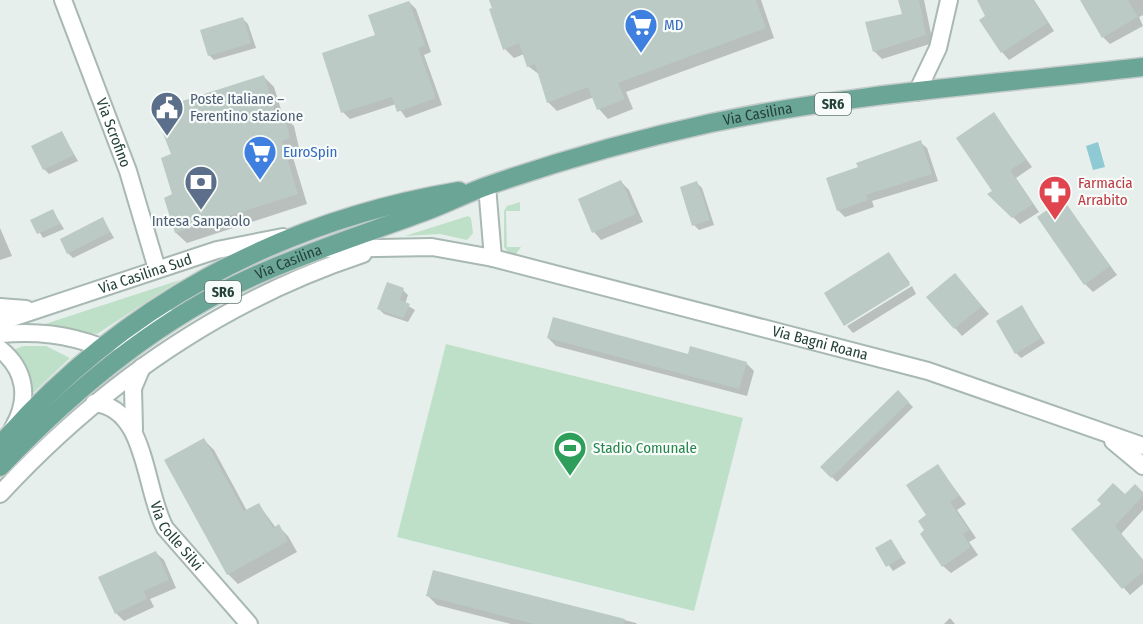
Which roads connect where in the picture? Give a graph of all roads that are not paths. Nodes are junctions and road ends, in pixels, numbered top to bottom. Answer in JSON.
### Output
{"nodes":[{"id":1,"x":63,"y":0,"type":"edge"},
{"id":2,"x":949,"y":0,"type":"edge"},
{"id":3,"x":1143,"y":67,"type":"edge"},
{"id":4,"x":917,"y":92,"type":"junction"},
{"id":5,"x":488,"y":186,"type":"junction"},
{"id":6,"x":293,"y":236,"type":"junction"},
{"id":7,"x":318,"y":249,"type":"junction"},
{"id":8,"x":378,"y":249,"type":"junction"},
{"id":9,"x":493,"y":258,"type":"junction"},
{"id":10,"x":157,"y":269,"type":"junction"},
{"id":11,"x":210,"y":299,"type":"junction"},
{"id":12,"x":0,"y":308,"type":"edge"},
{"id":13,"x":36,"y":310,"type":"junction"},
{"id":14,"x":0,"y":322,"type":"edge"},
{"id":15,"x":0,"y":334,"type":"edge"},
{"id":16,"x":101,"y":347,"type":"junction"},
{"id":17,"x":0,"y":349,"type":"edge"},
{"id":18,"x":145,"y":363,"type":"junction"},
{"id":19,"x":94,"y":404,"type":"junction"},
{"id":20,"x":134,"y":433,"type":"junction"},
{"id":21,"x":1108,"y":436,"type":"junction"},
{"id":22,"x":3,"y":441,"type":"edge"},
{"id":23,"x":1143,"y":447,"type":"edge"},
{"id":24,"x":1143,"y":466,"type":"edge"},
{"id":25,"x":0,"y":467,"type":"edge"},
{"id":26,"x":0,"y":494,"type":"edge"},
{"id":27,"x":249,"y":624,"type":"edge"}],
"edges":[{"from":1,"to":10,"type":"street","name":"Via Scrofino"},
{"from":2,"to":4,"type":"street"},
{"from":3,"to":4,"type":"main road","name":"Via Casilina","number":"SR6"},
{"from":4,"to":5,"type":"main road","name":"Via Casilina","number":"SR6"},
{"from":5,"to":6,"type":"main road","name":"Via Casilina","number":"SR6"},
{"from":5,"to":7,"type":"main road","name":"Via Casilina","number":"SR6"},
{"from":5,"to":9,"type":"street"},
{"from":6,"to":10,"type":"street","name":"Via Casilina Sud"},
{"from":6,"to":16,"type":"main road","name":"Via Casilina","number":"SR6"},
{"from":7,"to":8,"type":"street"},
{"from":7,"to":11,"type":"main road","name":"Via Casilina","number":"SR6"},
{"from":8,"to":9,"type":"street","name":"Via Bagni Roana"},
{"from":8,"to":18,"type":"street"},
{"from":9,"to":21,"type":"street","name":"Via Bagni Roana"},
{"from":10,"to":13,"type":"street","name":"Via Casilina Sud"},
{"from":11,"to":16,"type":"street"},
{"from":11,"to":25,"type":"main road","name":"Via Casilina","number":"SR6"},
{"from":12,"to":13,"type":"street"},
{"from":13,"to":14,"type":"street","name":"Via Casilina Sud"},
{"from":15,"to":16,"type":"street"},
{"from":16,"to":22,"type":"main road","name":"Via Casilina","number":"SR6"},
{"from":17,"to":22,"type":"street"},
{"from":18,"to":19,"type":"street"},
{"from":18,"to":20,"type":"street"},
{"from":19,"to":20,"type":"street"},
{"from":19,"to":26,"type":"street"},
{"from":20,"to":27,"type":"street","name":"Via Colle Silvi"},
{"from":21,"to":23,"type":"street","name":"Via Bagni Roana"},
{"from":21,"to":24,"type":"street"}]}
